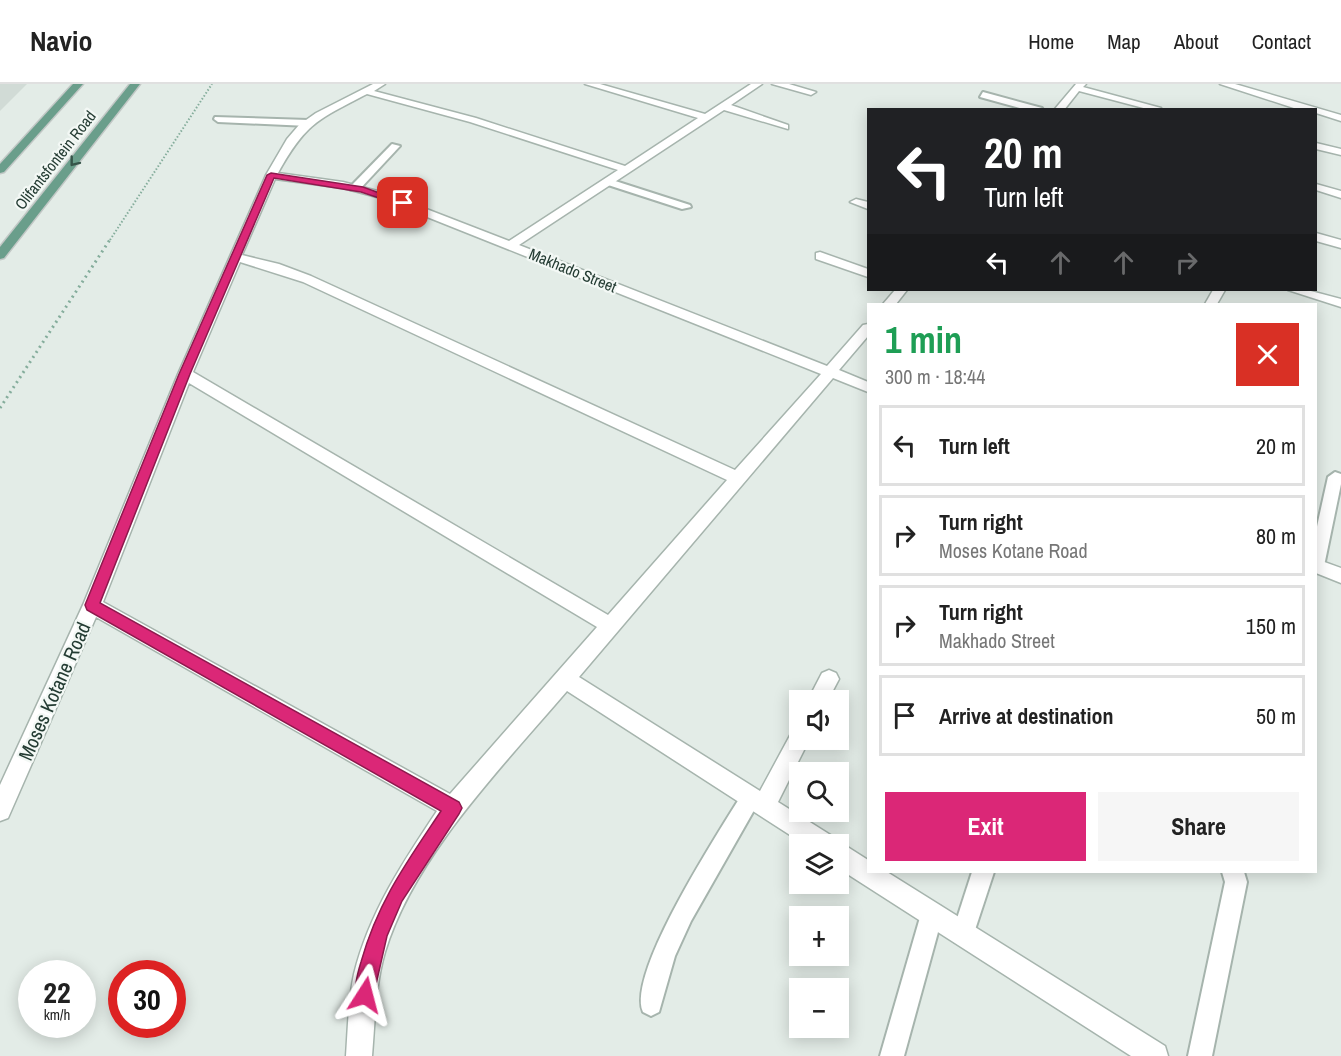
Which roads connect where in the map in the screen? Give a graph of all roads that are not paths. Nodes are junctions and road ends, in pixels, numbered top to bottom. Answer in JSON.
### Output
{"nodes":[{"id":1,"x":78,"y":84,"type":"edge"},
{"id":2,"x":135,"y":84,"type":"edge"},
{"id":3,"x":380,"y":84,"type":"edge"},
{"id":4,"x":590,"y":84,"type":"edge"},
{"id":5,"x":758,"y":84,"type":"edge"},
{"id":6,"x":777,"y":84,"type":"edge"},
{"id":7,"x":1225,"y":84,"type":"edge"},
{"id":8,"x":1079,"y":86,"type":"edge"},
{"id":9,"x":365,"y":91,"type":"junction"},
{"id":10,"x":811,"y":92,"type":"dead end"},
{"id":11,"x":983,"y":95,"type":"dead end"},
{"id":12,"x":723,"y":106,"type":"junction"},
{"id":13,"x":1032,"y":108,"type":"edge"},
{"id":14,"x":1060,"y":108,"type":"edge"},
{"id":15,"x":1156,"y":108,"type":"dead end"},
{"id":16,"x":1307,"y":108,"type":"edge"},
{"id":17,"x":1317,"y":111,"type":"edge"},
{"id":18,"x":705,"y":117,"type":"junction"},
{"id":19,"x":1341,"y":118,"type":"edge"},
{"id":20,"x":218,"y":119,"type":"dead end"},
{"id":21,"x":308,"y":123,"type":"junction"},
{"id":22,"x":784,"y":127,"type":"dead end"},
{"id":23,"x":395,"y":146,"type":"dead end"},
{"id":24,"x":1317,"y":146,"type":"edge"},
{"id":25,"x":1341,"y":152,"type":"edge"},
{"id":26,"x":0,"y":170,"type":"edge"},
{"id":27,"x":627,"y":170,"type":"junction"},
{"id":28,"x":271,"y":175,"type":"junction"},
{"id":29,"x":609,"y":182,"type":"junction"},
{"id":30,"x":1317,"y":187,"type":"edge"},
{"id":31,"x":355,"y":188,"type":"junction"},
{"id":32,"x":1341,"y":195,"type":"edge"},
{"id":33,"x":856,"y":202,"type":"dead end"},
{"id":34,"x":867,"y":206,"type":"edge"},
{"id":35,"x":686,"y":207,"type":"dead end"},
{"id":36,"x":1317,"y":237,"type":"edge"},
{"id":37,"x":1341,"y":244,"type":"edge"},
{"id":38,"x":511,"y":245,"type":"junction"},
{"id":39,"x":0,"y":255,"type":"edge"},
{"id":40,"x":234,"y":256,"type":"junction"},
{"id":41,"x":820,"y":256,"type":"dead end"},
{"id":42,"x":867,"y":273,"type":"edge"},
{"id":43,"x":900,"y":291,"type":"edge"},
{"id":44,"x":1298,"y":291,"type":"edge"},
{"id":45,"x":890,"y":303,"type":"edge"},
{"id":46,"x":1341,"y":303,"type":"edge"},
{"id":47,"x":867,"y":329,"type":"edge"},
{"id":48,"x":832,"y":372,"type":"junction"},
{"id":49,"x":184,"y":374,"type":"junction"},
{"id":50,"x":867,"y":387,"type":"edge"},
{"id":51,"x":1335,"y":477,"type":"dead end"},
{"id":52,"x":738,"y":479,"type":"junction"},
{"id":53,"x":1317,"y":561,"type":"edge"},
{"id":54,"x":1317,"y":566,"type":"edge"},
{"id":55,"x":1341,"y":576,"type":"edge"},
{"id":56,"x":92,"y":605,"type":"junction"},
{"id":57,"x":611,"y":626,"type":"junction"},
{"id":58,"x":565,"y":679,"type":"junction"},
{"id":59,"x":829,"y":679,"type":"dead end"},
{"id":60,"x":823,"y":690,"type":"edge"},
{"id":61,"x":791,"y":750,"type":"edge"},
{"id":62,"x":757,"y":802,"type":"junction"},
{"id":63,"x":453,"y":808,"type":"junction"},
{"id":64,"x":0,"y":810,"type":"edge"},
{"id":65,"x":808,"y":834,"type":"edge"},
{"id":66,"x":849,"y":861,"type":"edge"},
{"id":67,"x":867,"y":873,"type":"edge"},
{"id":68,"x":868,"y":873,"type":"edge"},
{"id":69,"x":983,"y":873,"type":"edge"},
{"id":70,"x":1233,"y":873,"type":"edge"},
{"id":71,"x":932,"y":914,"type":"junction"},
{"id":72,"x":963,"y":934,"type":"junction"},
{"id":73,"x":651,"y":1004,"type":"dead end"},
{"id":74,"x":359,"y":1056,"type":"edge"},
{"id":75,"x":892,"y":1056,"type":"edge"},
{"id":76,"x":1155,"y":1056,"type":"edge"},
{"id":77,"x":1200,"y":1056,"type":"edge"}],
"edges":[{"from":1,"to":26,"type":"main road","name":"Olifantsfontein Road"},
{"from":2,"to":39,"type":"main road","name":"Olifantsfontein Road","one_way":true},
{"from":3,"to":9,"type":"street","name":"Moses Kotane Road"},
{"from":4,"to":18,"type":"street"},
{"from":5,"to":12,"type":"street"},
{"from":6,"to":10,"type":"street"},
{"from":7,"to":16,"type":"street"},
{"from":8,"to":14,"type":"street"},
{"from":8,"to":15,"type":"street"},
{"from":9,"to":21,"type":"street","name":"Moses Kotane Road"},
{"from":9,"to":27,"type":"street"},
{"from":11,"to":13,"type":"lane"},
{"from":12,"to":18,"type":"street"},
{"from":12,"to":22,"type":"street"},
{"from":17,"to":19,"type":"street"},
{"from":18,"to":27,"type":"street"},
{"from":20,"to":21,"type":"lane"},
{"from":21,"to":28,"type":"street","name":"Moses Kotane Road"},
{"from":23,"to":31,"type":"lane"},
{"from":24,"to":25,"type":"street"},
{"from":27,"to":29,"type":"street"},
{"from":28,"to":31,"type":"street","name":"Makhado Street"},
{"from":28,"to":40,"type":"street","name":"Moses Kotane Road"},
{"from":29,"to":35,"type":"lane"},
{"from":29,"to":38,"type":"street"},
{"from":30,"to":32,"type":"street"},
{"from":31,"to":38,"type":"street","name":"Makhado Street"},
{"from":33,"to":34,"type":"street"},
{"from":36,"to":37,"type":"street"},
{"from":38,"to":48,"type":"street","name":"Makhado Street"},
{"from":40,"to":49,"type":"street","name":"Moses Kotane Road"},
{"from":40,"to":52,"type":"street"},
{"from":41,"to":42,"type":"street"},
{"from":43,"to":45,"type":"street"},
{"from":44,"to":46,"type":"street"},
{"from":47,"to":48,"type":"street"},
{"from":48,"to":50,"type":"street","name":"Makhado Street"},
{"from":48,"to":52,"type":"street"},
{"from":49,"to":56,"type":"street","name":"Moses Kotane Road"},
{"from":49,"to":57,"type":"street"},
{"from":51,"to":53,"type":"lane"},
{"from":52,"to":57,"type":"street"},
{"from":54,"to":55,"type":"street"},
{"from":56,"to":63,"type":"street"},
{"from":56,"to":64,"type":"street","name":"Moses Kotane Road"},
{"from":57,"to":58,"type":"street"},
{"from":58,"to":62,"type":"street"},
{"from":58,"to":63,"type":"street"},
{"from":59,"to":60,"type":"street"},
{"from":61,"to":62,"type":"street"},
{"from":62,"to":65,"type":"street"},
{"from":62,"to":73,"type":"lane"},
{"from":63,"to":74,"type":"street"},
{"from":66,"to":67,"type":"street"},
{"from":68,"to":71,"type":"street"},
{"from":69,"to":72,"type":"lane"},
{"from":70,"to":77,"type":"lane"},
{"from":71,"to":72,"type":"street"},
{"from":71,"to":75,"type":"lane"},
{"from":72,"to":76,"type":"street"}]}
